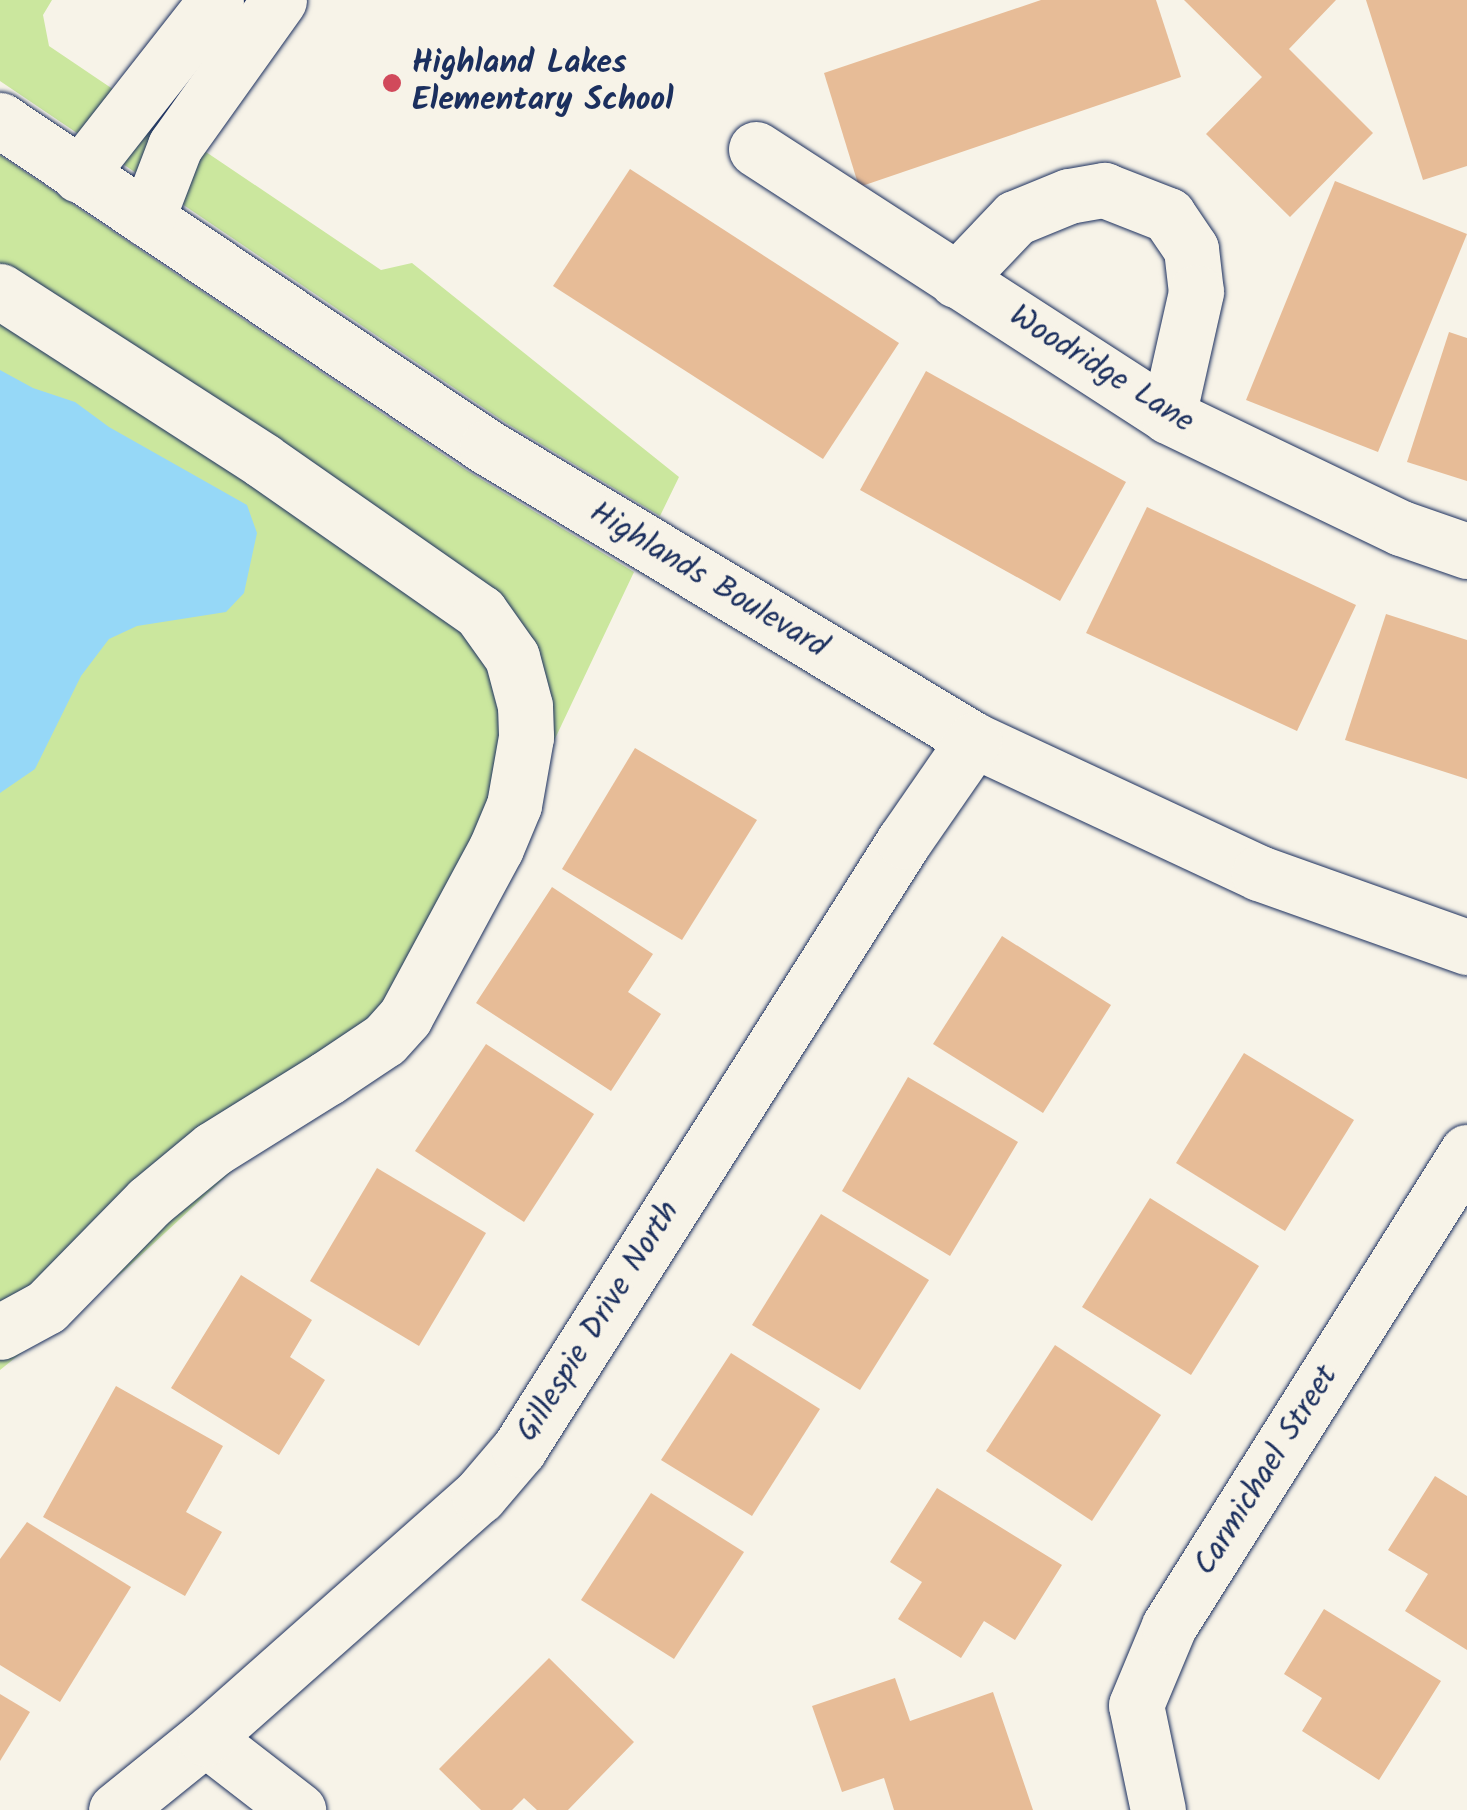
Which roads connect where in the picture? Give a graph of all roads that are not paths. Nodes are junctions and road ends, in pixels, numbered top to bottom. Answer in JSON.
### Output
{"nodes":[{"id":1,"x":216,"y":0,"type":"edge"},
{"id":2,"x":279,"y":0,"type":"edge"},
{"id":3,"x":0,"y":120,"type":"edge"},
{"id":4,"x":756,"y":149,"type":"dead end"},
{"id":5,"x":80,"y":174,"type":"junction"},
{"id":6,"x":147,"y":219,"type":"junction"},
{"id":7,"x":956,"y":280,"type":"junction"},
{"id":8,"x":0,"y":290,"type":"edge"},
{"id":9,"x":1168,"y":416,"type":"junction"},
{"id":10,"x":1467,"y":550,"type":"edge"},
{"id":11,"x":974,"y":740,"type":"junction"},
{"id":12,"x":1467,"y":948,"type":"edge"},
{"id":13,"x":1467,"y":1152,"type":"edge"},
{"id":14,"x":0,"y":1332,"type":"edge"},
{"id":15,"x":205,"y":1738,"type":"junction"},
{"id":16,"x":116,"y":1810,"type":"edge"},
{"id":17,"x":298,"y":1810,"type":"edge"},
{"id":18,"x":1158,"y":1810,"type":"edge"}],
"edges":[{"from":1,"to":5,"type":"street"},
{"from":2,"to":6,"type":"street"},
{"from":3,"to":5,"type":"street","name":"Highlands Boulevard"},
{"from":4,"to":7,"type":"street","name":"Woodridge Lane"},
{"from":5,"to":6,"type":"street","name":"Highlands Boulevard"},
{"from":6,"to":11,"type":"street","name":"Highlands Boulevard"},
{"from":7,"to":9,"type":"street","name":"Woodridge Lane"},
{"from":7,"to":9,"type":"street"},
{"from":8,"to":14,"type":"street"},
{"from":9,"to":10,"type":"street","name":"Woodridge Lane"},
{"from":11,"to":12,"type":"street","name":"Highlands Boulevard"},
{"from":11,"to":15,"type":"street","name":"Gillespie Drive North"},
{"from":13,"to":18,"type":"street","name":"Carmichael Street"},
{"from":15,"to":16,"type":"street","name":"Gillespie Drive North"},
{"from":15,"to":17,"type":"street"}]}
